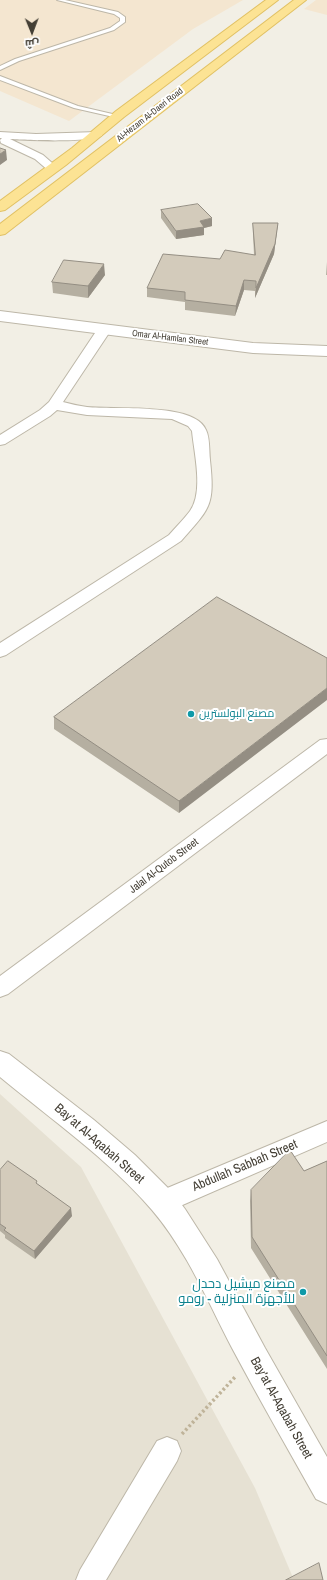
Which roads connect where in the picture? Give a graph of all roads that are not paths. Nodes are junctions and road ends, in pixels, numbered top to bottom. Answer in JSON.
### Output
{"nodes":[{"id":1,"x":58,"y":0,"type":"edge"},
{"id":2,"x":273,"y":0,"type":"edge"},
{"id":3,"x":300,"y":0,"type":"edge"},
{"id":4,"x":0,"y":68,"type":"edge"},
{"id":5,"x":0,"y":78,"type":"edge"},
{"id":6,"x":118,"y":116,"type":"junction"},
{"id":7,"x":0,"y":135,"type":"edge"},
{"id":8,"x":97,"y":135,"type":"junction"},
{"id":9,"x":0,"y":138,"type":"edge"},
{"id":10,"x":53,"y":169,"type":"junction"},
{"id":11,"x":0,"y":207,"type":"edge"},
{"id":12,"x":0,"y":231,"type":"edge"},
{"id":13,"x":4,"y":315,"type":"edge"},
{"id":14,"x":104,"y":330,"type":"junction"},
{"id":15,"x":327,"y":351,"type":"edge"},
{"id":16,"x":54,"y":405,"type":"junction"},
{"id":17,"x":0,"y":441,"type":"edge"},
{"id":18,"x":0,"y":651,"type":"edge"},
{"id":19,"x":327,"y":745,"type":"edge"},
{"id":20,"x":0,"y":988,"type":"edge"},
{"id":21,"x":3,"y":1070,"type":"edge"},
{"id":22,"x":327,"y":1131,"type":"edge"},
{"id":23,"x":162,"y":1202,"type":"junction"},
{"id":24,"x":167,"y":1451,"type":"road end"},
{"id":25,"x":327,"y":1488,"type":"edge"},
{"id":26,"x":90,"y":1580,"type":"edge"}],
"edges":[{"from":1,"to":4,"type":"lane"},
{"from":2,"to":6,"type":"main road","name":"Al-Hezam Al-Daeri Road"},
{"from":3,"to":12,"type":"main road","name":"Al-Hezam Al-Daeri Road"},
{"from":5,"to":6,"type":"lane"},
{"from":6,"to":8,"type":"main road","name":"Al-Hezam Al-Daeri Road"},
{"from":7,"to":8,"type":"street"},
{"from":8,"to":10,"type":"main road","name":"Al-Hezam Al-Daeri Road"},
{"from":9,"to":10,"type":"street"},
{"from":10,"to":11,"type":"main road","name":"Al-Hezam Al-Daeri Road"},
{"from":13,"to":14,"type":"street","name":"Omar Al-Hamlan Street"},
{"from":14,"to":15,"type":"street","name":"Omar Al-Hamlan Street"},
{"from":14,"to":16,"type":"street"},
{"from":16,"to":17,"type":"street"},
{"from":16,"to":18,"type":"street"},
{"from":19,"to":20,"type":"street","name":"Jalal Al-Qutob Street"},
{"from":21,"to":23,"type":"street","name":"Bay’at Al-Aqabah Street"},
{"from":22,"to":23,"type":"street","name":"Abdullah Sabbah Street"},
{"from":23,"to":25,"type":"street","name":"Bay’at Al-Aqabah Street"},
{"from":24,"to":26,"type":"street"}]}
